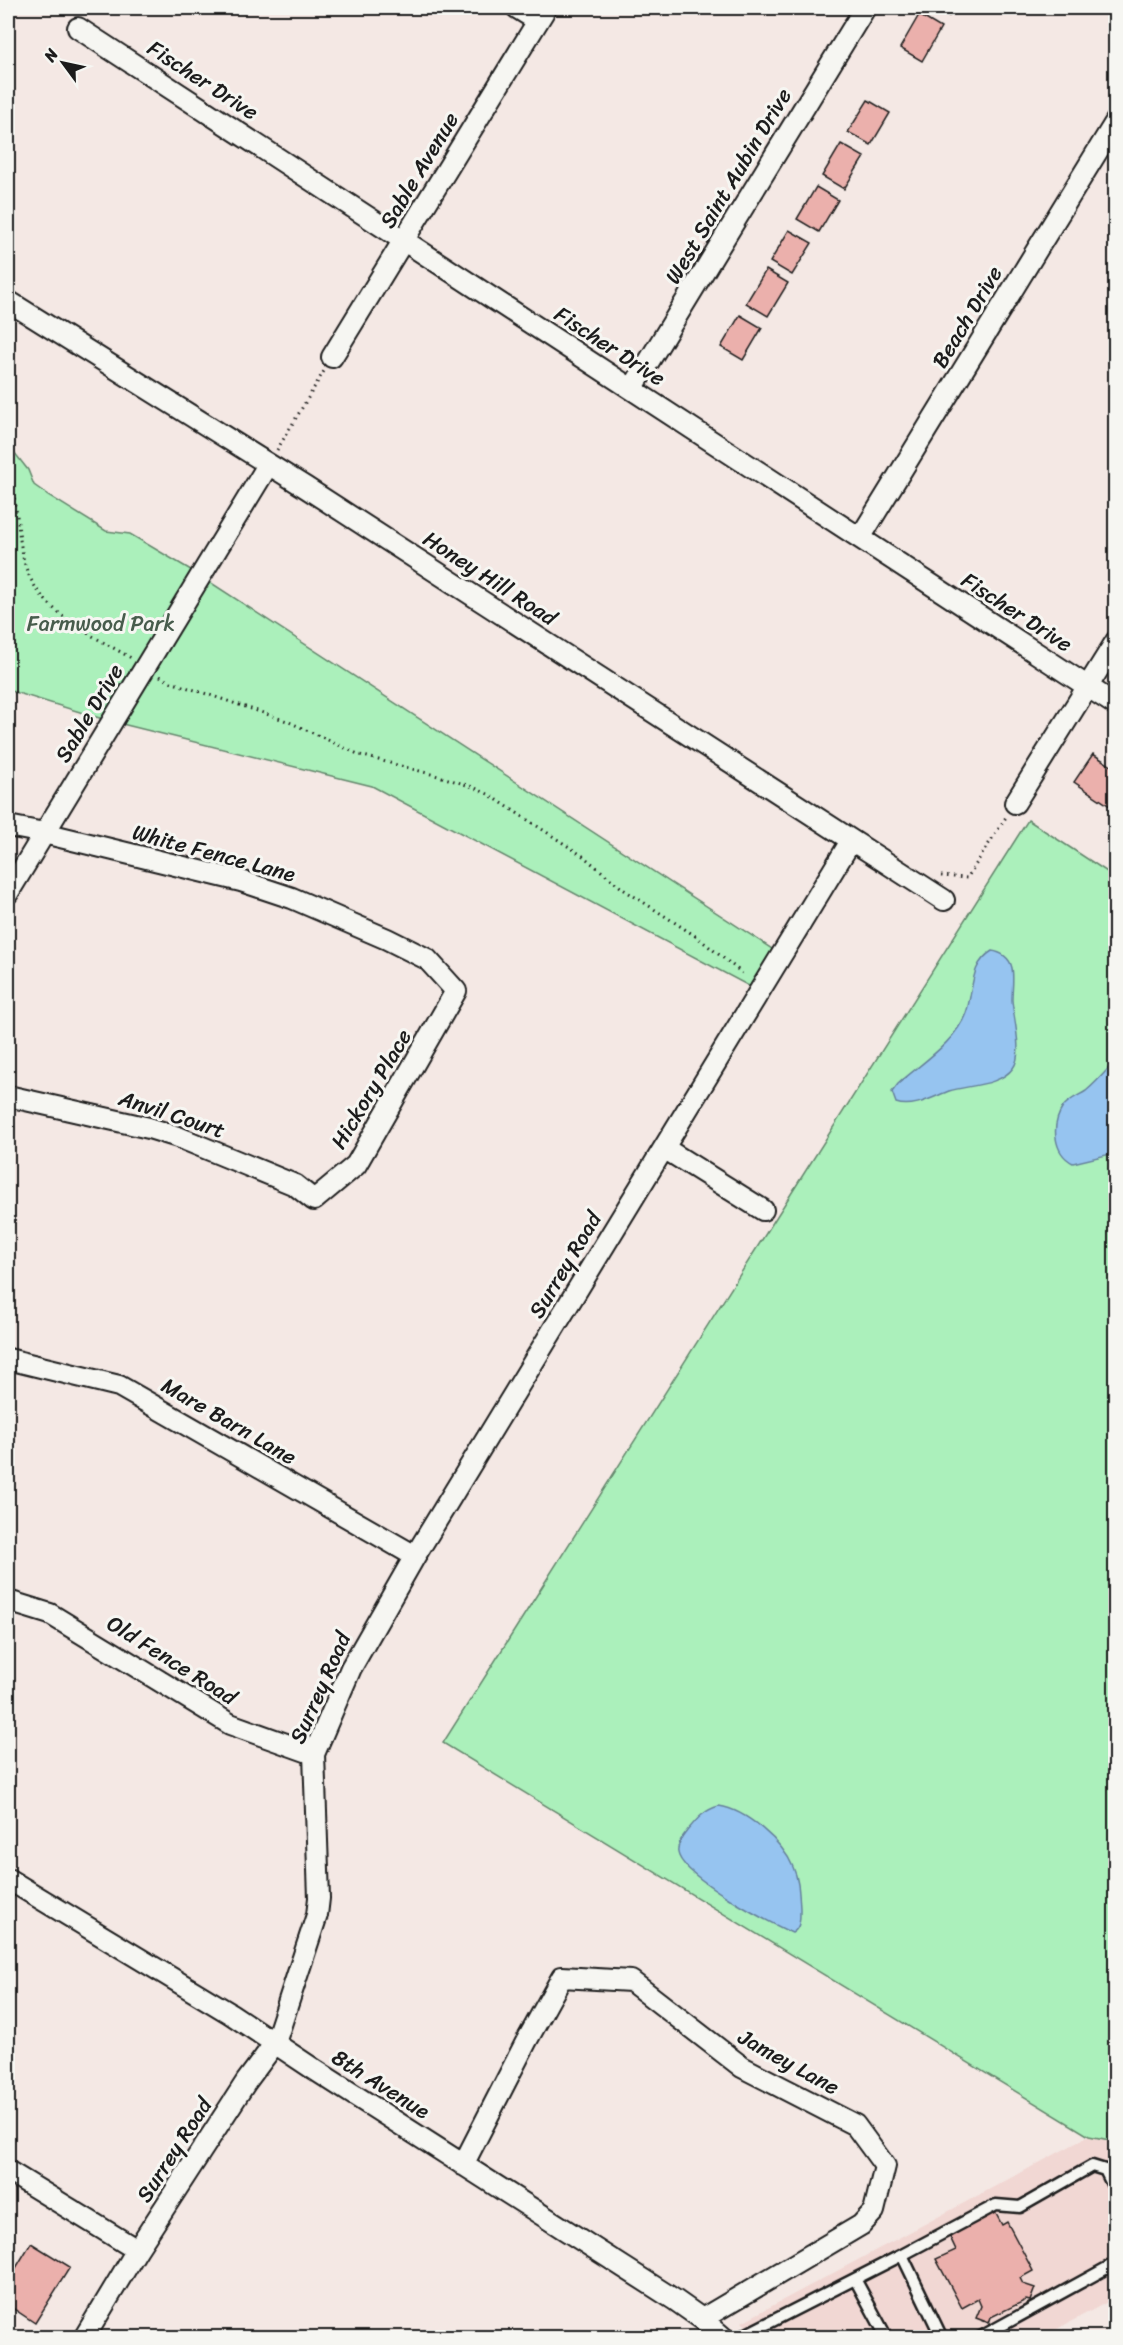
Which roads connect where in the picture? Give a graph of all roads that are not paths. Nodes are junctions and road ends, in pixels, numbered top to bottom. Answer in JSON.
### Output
{"nodes":[{"id":1,"x":517,"y":8,"type":"edge"},
{"id":2,"x":865,"y":8,"type":"edge"},
{"id":3,"x":542,"y":14,"type":"edge"},
{"id":4,"x":78,"y":28,"type":"dead end"},
{"id":5,"x":1116,"y":121,"type":"edge"},
{"id":6,"x":405,"y":240,"type":"junction"},
{"id":7,"x":8,"y":301,"type":"edge"},
{"id":8,"x":332,"y":357,"type":"road end"},
{"id":9,"x":632,"y":389,"type":"junction"},
{"id":10,"x":268,"y":465,"type":"junction"},
{"id":11,"x":860,"y":538,"type":"junction"},
{"id":12,"x":1116,"y":641,"type":"edge"},
{"id":13,"x":1088,"y":687,"type":"junction"},
{"id":14,"x":1116,"y":705,"type":"edge"},
{"id":15,"x":1015,"y":803,"type":"road end"},
{"id":16,"x":8,"y":826,"type":"edge"},
{"id":17,"x":44,"y":833,"type":"junction"},
{"id":18,"x":852,"y":841,"type":"junction"},
{"id":19,"x":8,"y":893,"type":"edge"},
{"id":20,"x":944,"y":900,"type":"dead end"},
{"id":21,"x":456,"y":992,"type":"joint"},
{"id":22,"x":8,"y":1096,"type":"edge"},
{"id":23,"x":664,"y":1148,"type":"junction"},
{"id":24,"x":314,"y":1200,"type":"joint"},
{"id":25,"x":763,"y":1210,"type":"dead end"},
{"id":26,"x":8,"y":1359,"type":"edge"},
{"id":27,"x":415,"y":1556,"type":"junction"},
{"id":28,"x":8,"y":1601,"type":"edge"},
{"id":29,"x":314,"y":1754,"type":"junction"},
{"id":30,"x":8,"y":1879,"type":"edge"},
{"id":31,"x":275,"y":2043,"type":"junction"},
{"id":32,"x":463,"y":2165,"type":"junction"},
{"id":33,"x":8,"y":2171,"type":"edge"},
{"id":34,"x":1116,"y":2192,"type":"edge"},
{"id":35,"x":138,"y":2250,"type":"junction"},
{"id":36,"x":902,"y":2255,"type":"junction"},
{"id":37,"x":1116,"y":2262,"type":"edge"},
{"id":38,"x":855,"y":2279,"type":"junction"},
{"id":39,"x":702,"y":2319,"type":"junction"},
{"id":40,"x":84,"y":2337,"type":"edge"},
{"id":41,"x":724,"y":2337,"type":"edge"},
{"id":42,"x":739,"y":2337,"type":"edge"},
{"id":43,"x":887,"y":2337,"type":"edge"},
{"id":44,"x":942,"y":2337,"type":"edge"},
{"id":45,"x":980,"y":2337,"type":"edge"}],
"edges":[{"from":1,"to":3,"type":"street"},
{"from":2,"to":9,"type":"street","name":"West Saint Aubin Drive"},
{"from":3,"to":6,"type":"street","name":"Sable Avenue"},
{"from":4,"to":6,"type":"street","name":"Fischer Drive"},
{"from":5,"to":11,"type":"street","name":"Beach Drive"},
{"from":6,"to":8,"type":"street","name":"Sable Avenue"},
{"from":6,"to":9,"type":"street","name":"Fischer Drive"},
{"from":7,"to":10,"type":"street","name":"Honey Hill Road"},
{"from":9,"to":11,"type":"street","name":"Fischer Drive"},
{"from":10,"to":17,"type":"street","name":"Sable Drive"},
{"from":10,"to":18,"type":"street","name":"Honey Hill Road"},
{"from":11,"to":13,"type":"street","name":"Fischer Drive"},
{"from":12,"to":13,"type":"street"},
{"from":13,"to":14,"type":"street","name":"Fischer Drive"},
{"from":13,"to":15,"type":"street"},
{"from":16,"to":17,"type":"street","name":"White Fence Lane"},
{"from":17,"to":19,"type":"street","name":"Sable Drive"},
{"from":17,"to":21,"type":"street","name":"White Fence Lane"},
{"from":18,"to":20,"type":"street","name":"Honey Hill Road"},
{"from":18,"to":23,"type":"street","name":"Surrey Road"},
{"from":21,"to":24,"type":"street","name":"Hickory Place"},
{"from":22,"to":24,"type":"street","name":"Anvil Court"},
{"from":23,"to":25,"type":"street"},
{"from":23,"to":27,"type":"street","name":"Surrey Road"},
{"from":26,"to":27,"type":"street","name":"Mare Barn Lane"},
{"from":27,"to":29,"type":"street","name":"Surrey Road"},
{"from":28,"to":29,"type":"street","name":"Old Fence Road"},
{"from":29,"to":31,"type":"street","name":"Surrey Road"},
{"from":30,"to":31,"type":"street","name":"8th Avenue"},
{"from":31,"to":32,"type":"street","name":"8th Avenue"},
{"from":31,"to":35,"type":"street","name":"Surrey Road"},
{"from":32,"to":39,"type":"street","name":"8th Avenue"},
{"from":32,"to":39,"type":"street","name":"Jamey Lane"},
{"from":33,"to":35,"type":"street"},
{"from":34,"to":36,"type":"lane"},
{"from":35,"to":40,"type":"street","name":"Surrey Road"},
{"from":36,"to":38,"type":"lane"},
{"from":36,"to":44,"type":"lane"},
{"from":37,"to":45,"type":"lane"},
{"from":38,"to":42,"type":"lane"},
{"from":38,"to":43,"type":"lane"},
{"from":39,"to":41,"type":"street","name":"8th Avenue"}]}
